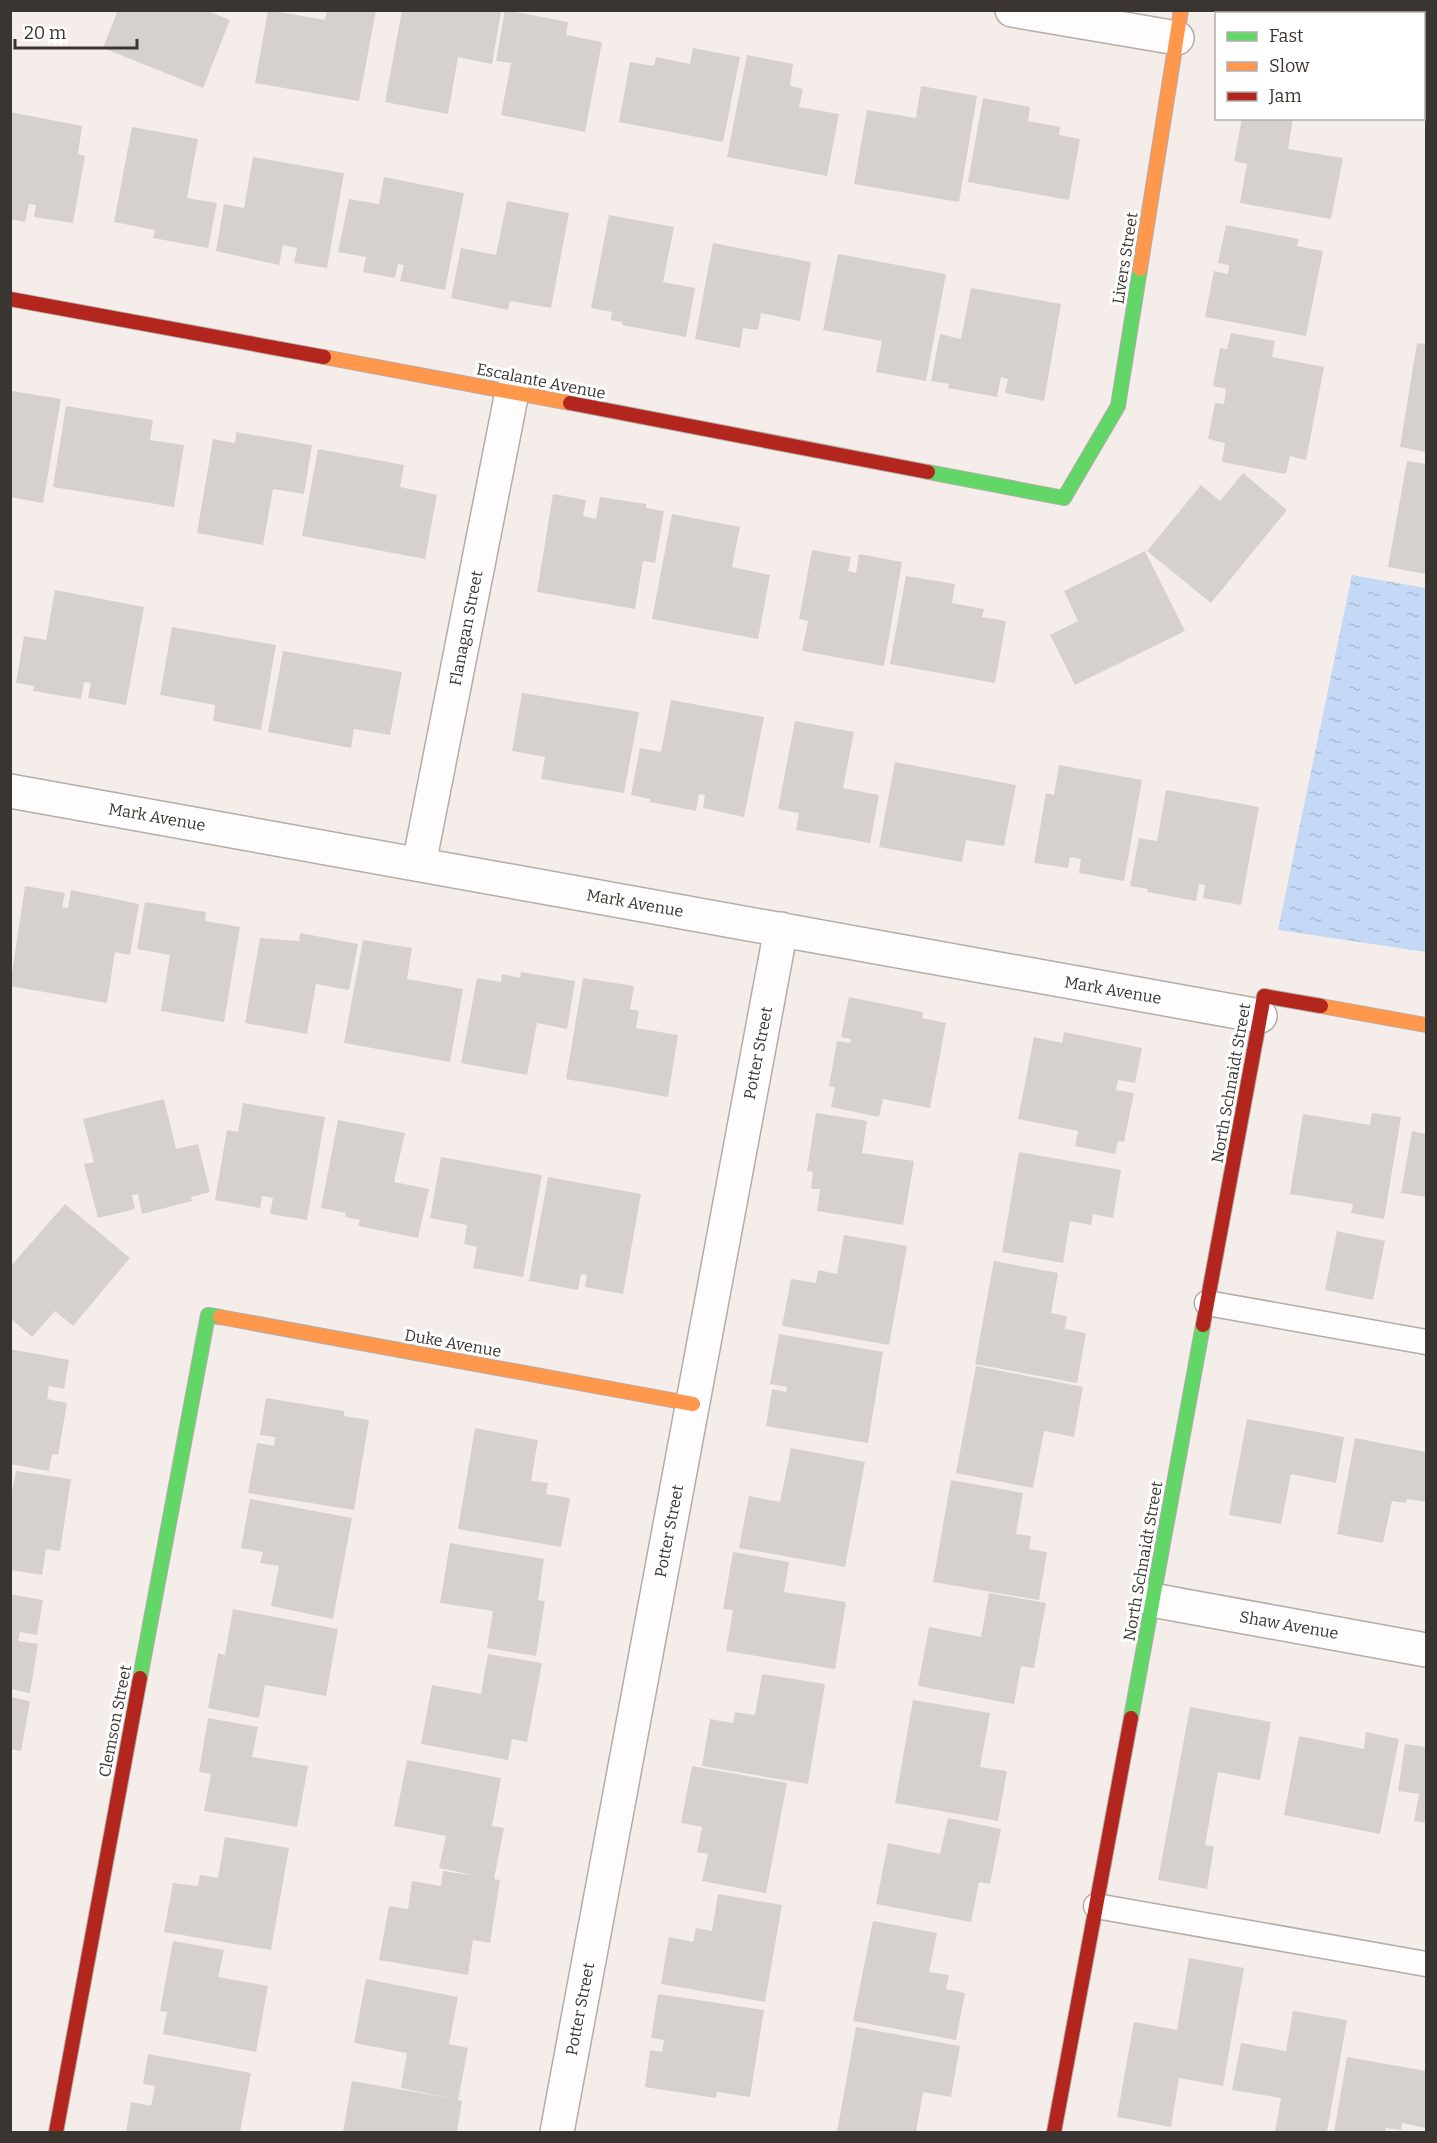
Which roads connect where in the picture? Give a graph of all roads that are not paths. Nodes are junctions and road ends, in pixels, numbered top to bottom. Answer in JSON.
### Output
{"nodes":[{"id":1,"x":1012,"y":10,"type":"edge"},
{"id":2,"x":1179,"y":24,"type":"edge"},
{"id":3,"x":10,"y":299,"type":"edge"},
{"id":4,"x":512,"y":392,"type":"junction"},
{"id":5,"x":1064,"y":498,"type":"joint"},
{"id":6,"x":10,"y":791,"type":"edge"},
{"id":7,"x":419,"y":864,"type":"junction"},
{"id":8,"x":781,"y":929,"type":"junction"},
{"id":9,"x":1262,"y":1006,"type":"junction"},
{"id":10,"x":1426,"y":1025,"type":"edge"},
{"id":11,"x":1207,"y":1303,"type":"junction"},
{"id":12,"x":208,"y":1315,"type":"joint"},
{"id":13,"x":1426,"y":1342,"type":"edge"},
{"id":14,"x":693,"y":1404,"type":"junction"},
{"id":15,"x":1152,"y":1600,"type":"junction"},
{"id":16,"x":1426,"y":1650,"type":"edge"},
{"id":17,"x":1096,"y":1906,"type":"junction"},
{"id":18,"x":1426,"y":1964,"type":"edge"},
{"id":19,"x":56,"y":2133,"type":"edge"},
{"id":20,"x":557,"y":2133,"type":"edge"},
{"id":21,"x":1054,"y":2133,"type":"edge"}],
"edges":[{"from":1,"to":2,"type":"street"},
{"from":2,"to":5,"type":"street","name":"Livers Street"},
{"from":3,"to":4,"type":"street","name":"Escalante Avenue"},
{"from":4,"to":5,"type":"street","name":"Escalante Avenue"},
{"from":4,"to":7,"type":"street","name":"Flanagan Street"},
{"from":6,"to":7,"type":"street","name":"Mark Avenue"},
{"from":7,"to":8,"type":"street","name":"Mark Avenue"},
{"from":8,"to":9,"type":"street","name":"Mark Avenue"},
{"from":8,"to":14,"type":"street","name":"Potter Street"},
{"from":9,"to":10,"type":"street","name":"Mark Avenue"},
{"from":9,"to":11,"type":"street","name":"North Schnaidt Street"},
{"from":11,"to":13,"type":"lane"},
{"from":11,"to":15,"type":"street","name":"North Schnaidt Street"},
{"from":12,"to":14,"type":"street","name":"Duke Avenue"},
{"from":12,"to":19,"type":"street","name":"Clemson Street"},
{"from":14,"to":20,"type":"street","name":"Potter Street"},
{"from":15,"to":16,"type":"street","name":"Shaw Avenue"},
{"from":15,"to":17,"type":"street","name":"North Schnaidt Street"},
{"from":17,"to":18,"type":"lane"},
{"from":17,"to":21,"type":"street","name":"North Schnaidt Street"}]}
